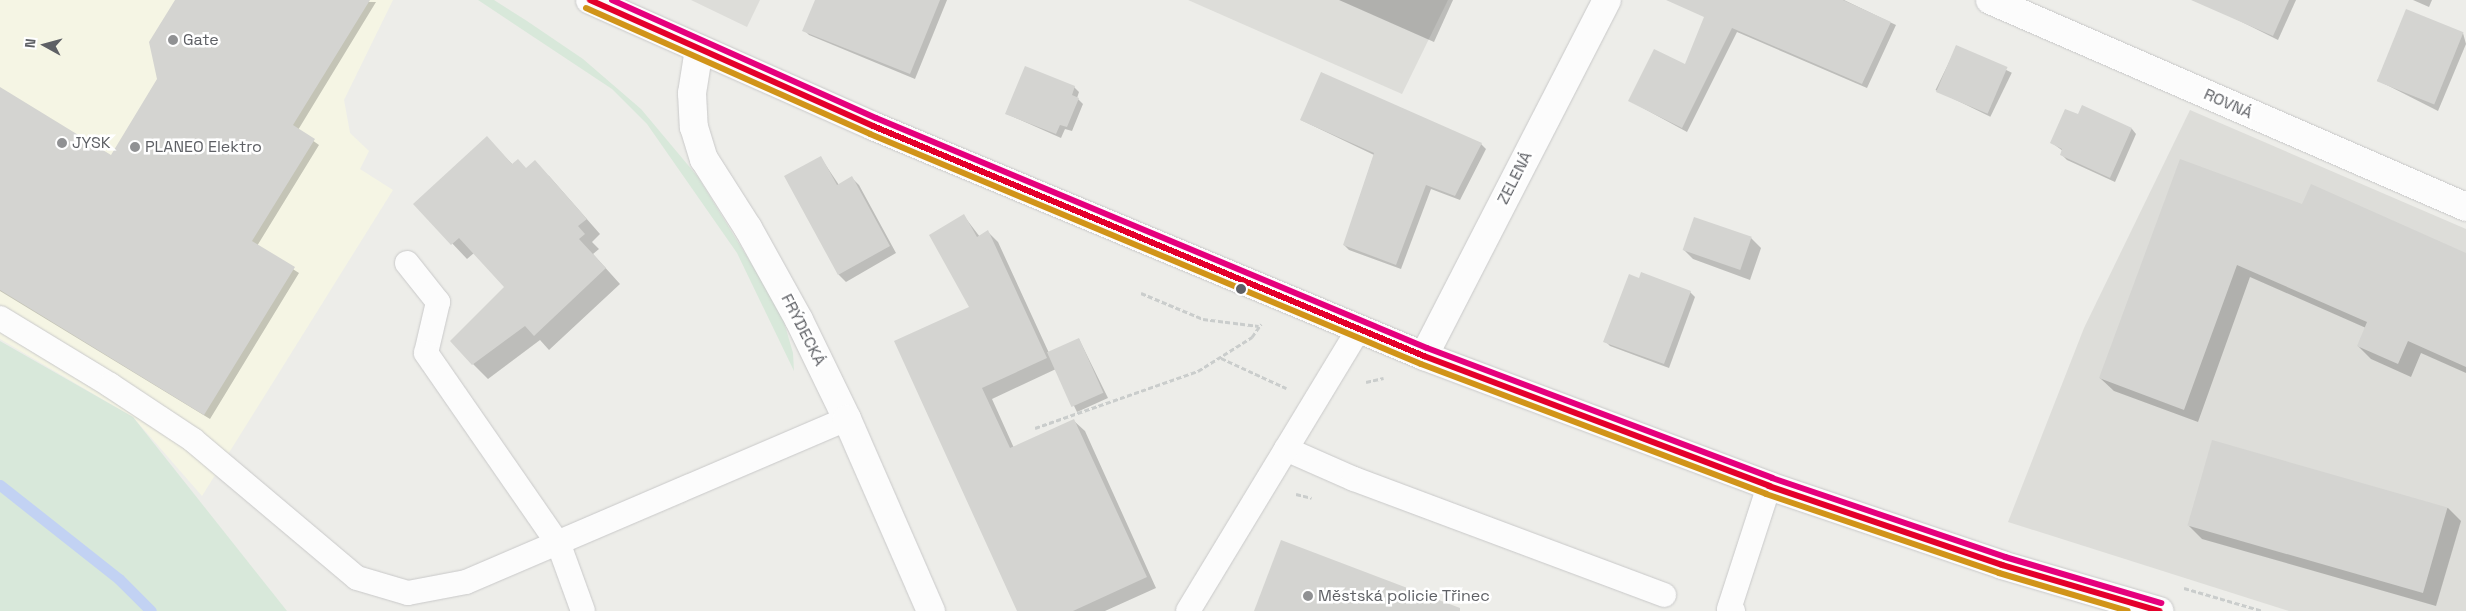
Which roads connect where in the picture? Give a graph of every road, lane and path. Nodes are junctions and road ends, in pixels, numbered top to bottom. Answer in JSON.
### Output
{"nodes":[{"id":1,"x":1607,"y":0,"type":"edge"},
{"id":2,"x":1990,"y":0,"type":"edge"},
{"id":3,"x":602,"y":3,"type":"edge"},
{"id":4,"x":699,"y":50,"type":"junction"},
{"id":5,"x":2466,"y":207,"type":"edge"},
{"id":6,"x":407,"y":263,"type":"dead end"},
{"id":7,"x":1141,"y":293,"type":"dead end"},
{"id":8,"x":0,"y":318,"type":"edge"},
{"id":9,"x":1271,"y":325,"type":"dead end"},
{"id":10,"x":1259,"y":326,"type":"junction"},
{"id":11,"x":1359,"y":329,"type":"junction"},
{"id":12,"x":1424,"y":356,"type":"junction"},
{"id":13,"x":1221,"y":358,"type":"junction"},
{"id":14,"x":1290,"y":390,"type":"dead end"},
{"id":15,"x":847,"y":419,"type":"junction"},
{"id":16,"x":1035,"y":428,"type":"dead end"},
{"id":17,"x":1286,"y":449,"type":"junction"},
{"id":18,"x":1769,"y":486,"type":"junction"},
{"id":19,"x":559,"y":545,"type":"junction"},
{"id":20,"x":2180,"y":586,"type":"dead end"},
{"id":21,"x":1664,"y":595,"type":"dead end"},
{"id":22,"x":583,"y":611,"type":"edge"},
{"id":23,"x":931,"y":611,"type":"edge"},
{"id":24,"x":1188,"y":611,"type":"edge"},
{"id":25,"x":1733,"y":611,"type":"edge"},
{"id":26,"x":2159,"y":611,"type":"edge"},
{"id":27,"x":2263,"y":611,"type":"edge"}],
"edges":[{"from":1,"to":12,"type":"main road","name":"ZELENÁ"},
{"from":2,"to":5,"type":"main road","name":"ROVNÁ"},
{"from":3,"to":4,"type":"main road"},
{"from":4,"to":11,"type":"main road"},
{"from":4,"to":15,"type":"main road","name":"FRÝDECKÁ"},
{"from":6,"to":19,"type":"lane"},
{"from":7,"to":10,"type":"path"},
{"from":8,"to":19,"type":"lane"},
{"from":9,"to":10,"type":"path"},
{"from":10,"to":13,"type":"path"},
{"from":11,"to":12,"type":"main road"},
{"from":11,"to":17,"type":"lane"},
{"from":12,"to":18,"type":"main road"},
{"from":13,"to":14,"type":"path"},
{"from":13,"to":16,"type":"path"},
{"from":15,"to":19,"type":"lane"},
{"from":15,"to":23,"type":"main road","name":"FRÝDECKÁ"},
{"from":17,"to":21,"type":"lane"},
{"from":17,"to":24,"type":"lane"},
{"from":18,"to":25,"type":"lane"},
{"from":18,"to":26,"type":"main road"},
{"from":19,"to":22,"type":"lane"},
{"from":20,"to":27,"type":"path"}]}
